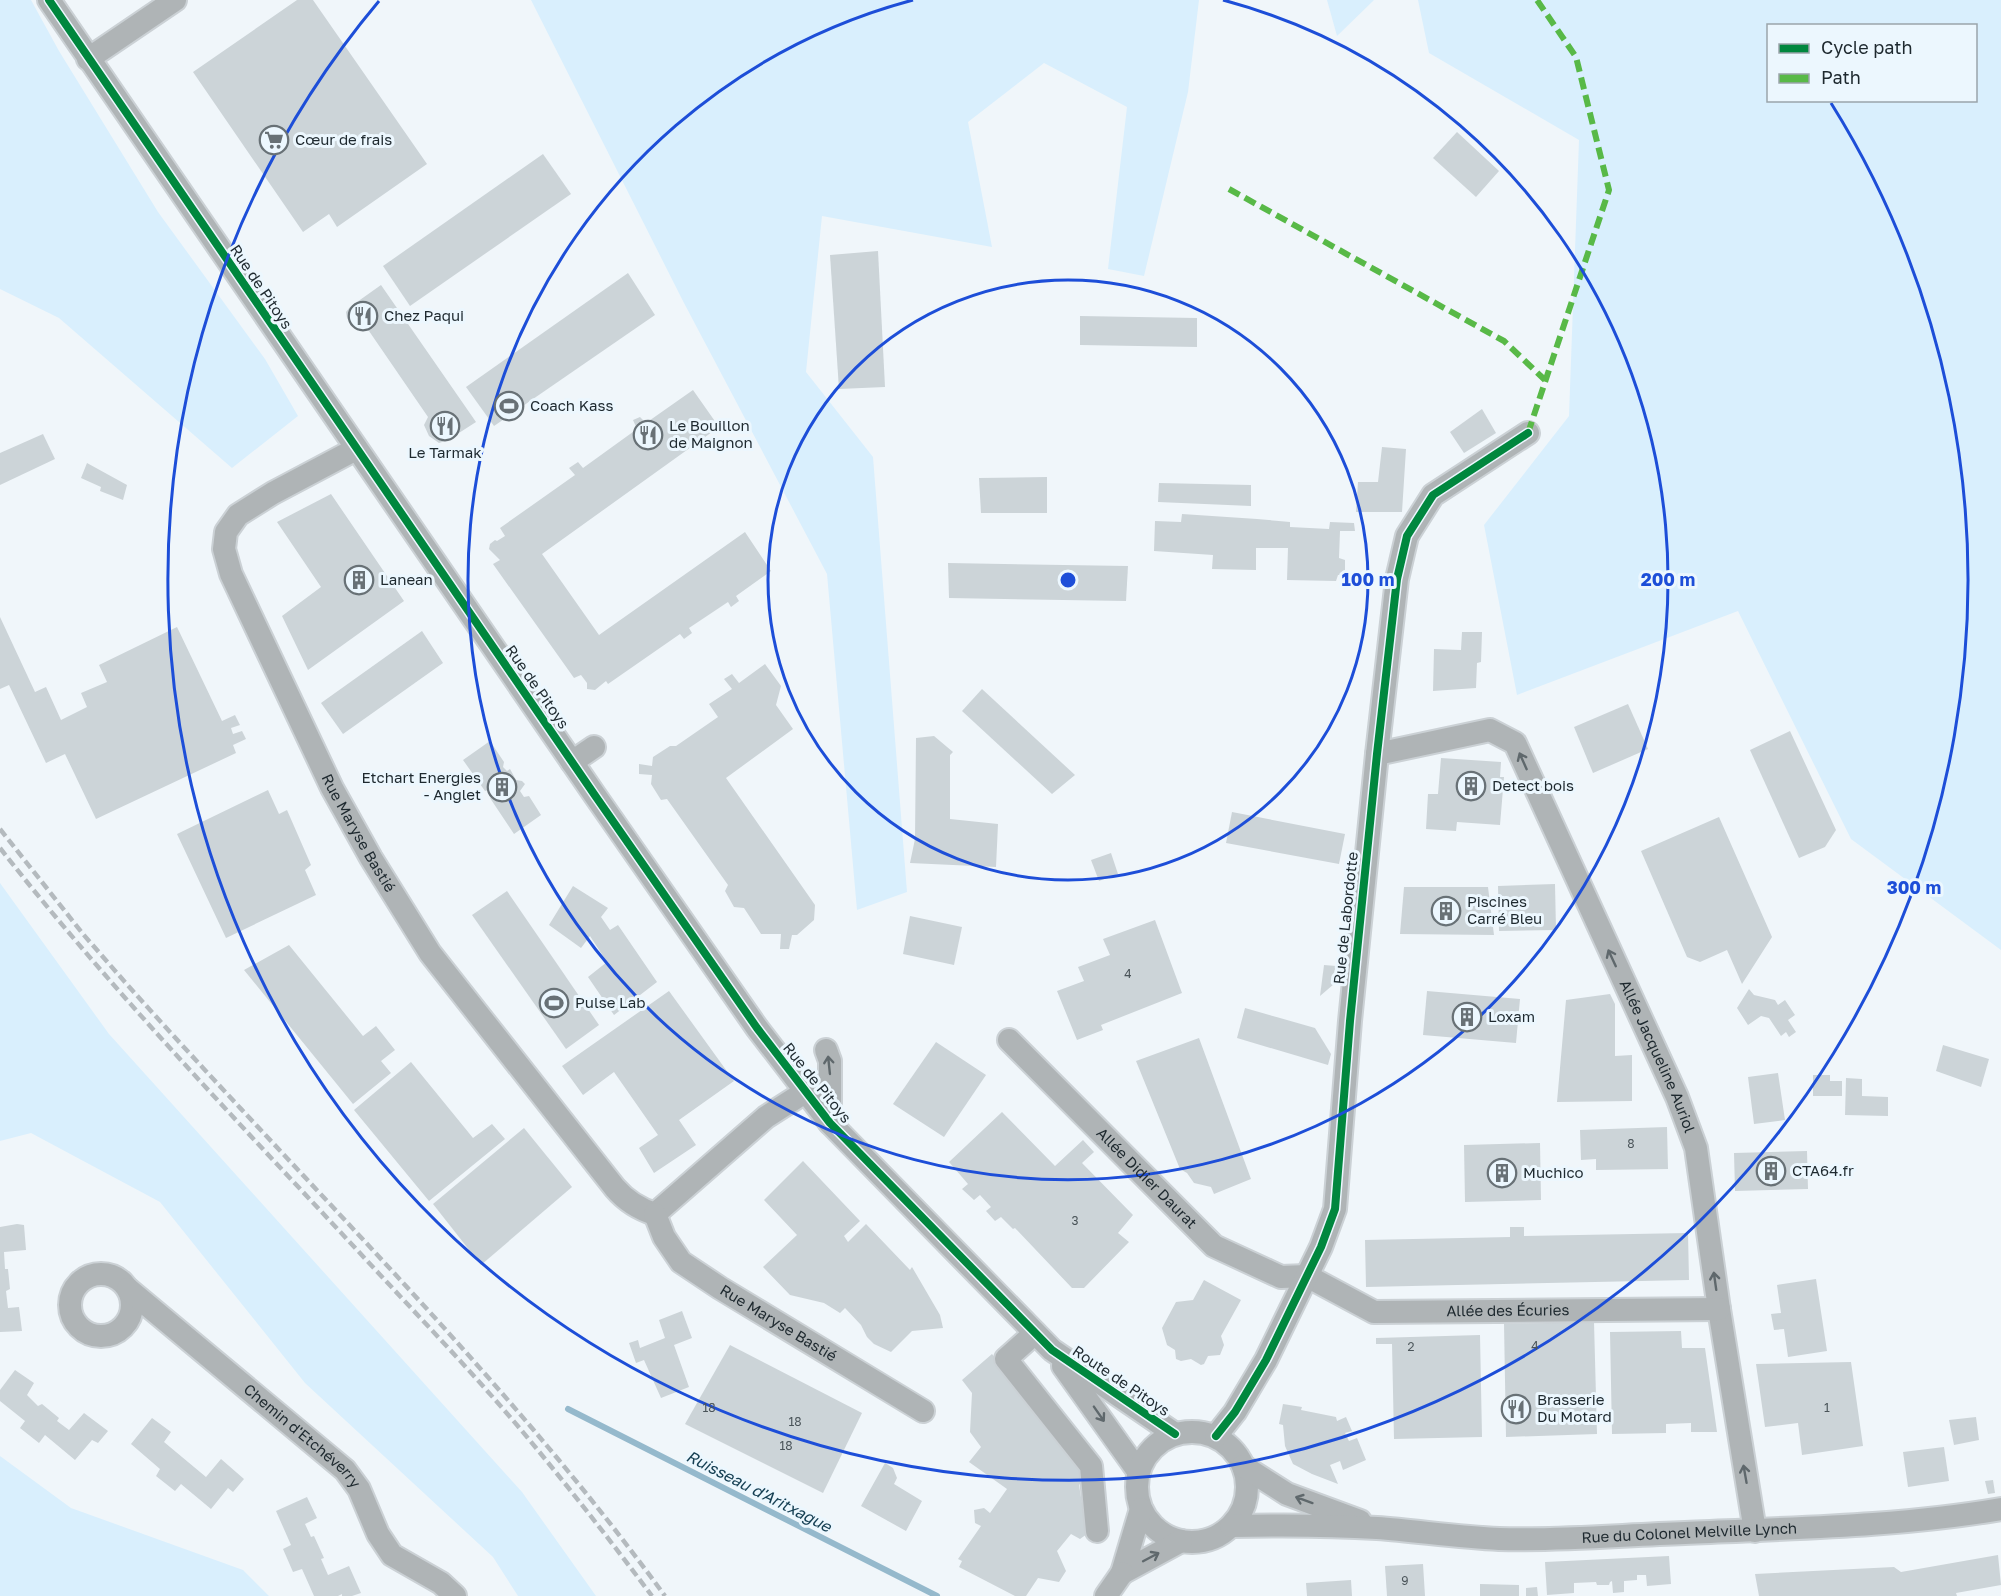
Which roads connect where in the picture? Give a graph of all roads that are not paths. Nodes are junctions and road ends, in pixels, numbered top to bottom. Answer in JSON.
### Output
{"nodes":[{"id":1,"x":49,"y":0,"type":"edge"},
{"id":2,"x":176,"y":0,"type":"edge"},
{"id":3,"x":88,"y":59,"type":"junction"},
{"id":4,"x":1528,"y":433,"type":"dead end"},
{"id":5,"x":356,"y":449,"type":"junction"},
{"id":6,"x":594,"y":747,"type":"dead end"},
{"id":7,"x":1377,"y":754,"type":"junction"},
{"id":8,"x":572,"y":762,"type":"junction"},
{"id":9,"x":1009,"y":1040,"type":"dead end"},
{"id":10,"x":826,"y":1050,"type":"dead end"},
{"id":11,"x":806,"y":1092,"type":"junction"},
{"id":12,"x":830,"y":1123,"type":"junction"},
{"id":13,"x":655,"y":1214,"type":"junction"},
{"id":14,"x":1307,"y":1276,"type":"junction"},
{"id":15,"x":128,"y":1289,"type":"dead end"},
{"id":16,"x":1719,"y":1309,"type":"junction"},
{"id":17,"x":1035,"y":1333,"type":"junction"},
{"id":18,"x":1052,"y":1350,"type":"junction"},
{"id":19,"x":923,"y":1412,"type":"dead end"},
{"id":20,"x":1175,"y":1434,"type":"junction"},
{"id":21,"x":1216,"y":1436,"type":"junction"},
{"id":22,"x":1243,"y":1466,"type":"junction"},
{"id":23,"x":1138,"y":1472,"type":"junction"},
{"id":24,"x":1141,"y":1509,"type":"junction"},
{"id":25,"x":2001,"y":1509,"type":"edge"},
{"id":26,"x":1232,"y":1526,"type":"junction"},
{"id":27,"x":1378,"y":1528,"type":"junction"},
{"id":28,"x":1097,"y":1531,"type":"dead end"},
{"id":29,"x":1755,"y":1531,"type":"junction"},
{"id":30,"x":1181,"y":1541,"type":"junction"},
{"id":31,"x":1122,"y":1573,"type":"junction"},
{"id":32,"x":455,"y":1596,"type":"edge"},
{"id":33,"x":1106,"y":1596,"type":"edge"}],
"edges":[{"from":1,"to":3,"type":"street","name":"Rue de Pitoys"},
{"from":2,"to":3,"type":"street"},
{"from":3,"to":5,"type":"street","name":"Rue de Pitoys"},
{"from":4,"to":7,"type":"street","name":"Rue de Labordotte"},
{"from":5,"to":8,"type":"street","name":"Rue de Pitoys"},
{"from":5,"to":13,"type":"street","name":"Rue Maryse Bastié"},
{"from":6,"to":8,"type":"street"},
{"from":7,"to":14,"type":"street","name":"Rue de Labordotte"},
{"from":16,"to":7,"type":"street","name":"Allée Jacqueline Auriol","one_way":true},
{"from":8,"to":11,"type":"street","name":"Rue de Pitoys"},
{"from":9,"to":14,"type":"street","name":"Allée Didier Daurat"},
{"from":12,"to":10,"type":"street","one_way":true},
{"from":11,"to":12,"type":"street","name":"Rue de Pitoys"},
{"from":11,"to":13,"type":"street"},
{"from":12,"to":17,"type":"street","name":"Rue de Pitoys"},
{"from":13,"to":19,"type":"street","name":"Rue Maryse Bastié"},
{"from":14,"to":16,"type":"street","name":"Allée des Écuries"},
{"from":14,"to":21,"type":"street","name":"Rue de Labordotte"},
{"from":15,"to":32,"type":"street","name":"Chemin d'Etchéverry"},
{"from":29,"to":16,"type":"street","name":"Allée Jacqueline Auriol","one_way":true},
{"from":17,"to":18,"type":"street","name":"Rue de Pitoys"},
{"from":17,"to":28,"type":"street"},
{"from":18,"to":20,"type":"street","name":"Route de Pitoys"},
{"from":18,"to":23,"type":"street","name":"Route de Pitoys","one_way":true},
{"from":20,"to":21,"type":"street"},
{"from":20,"to":23,"type":"street"},
{"from":21,"to":22,"type":"street"},
{"from":22,"to":26,"type":"street"},
{"from":27,"to":22,"type":"street","name":"Rue du Colonel Melville Lynch","one_way":true},
{"from":23,"to":24,"type":"street"},
{"from":24,"to":30,"type":"street"},
{"from":24,"to":31,"type":"street"},
{"from":25,"to":29,"type":"street","name":"Rue du Colonel Melville Lynch"},
{"from":26,"to":27,"type":"street","name":"Rue du Colonel Melville Lynch"},
{"from":26,"to":30,"type":"street"},
{"from":27,"to":29,"type":"street","name":"Rue du Colonel Melville Lynch"},
{"from":31,"to":30,"type":"street","one_way":true},
{"from":31,"to":33,"type":"street"}]}
